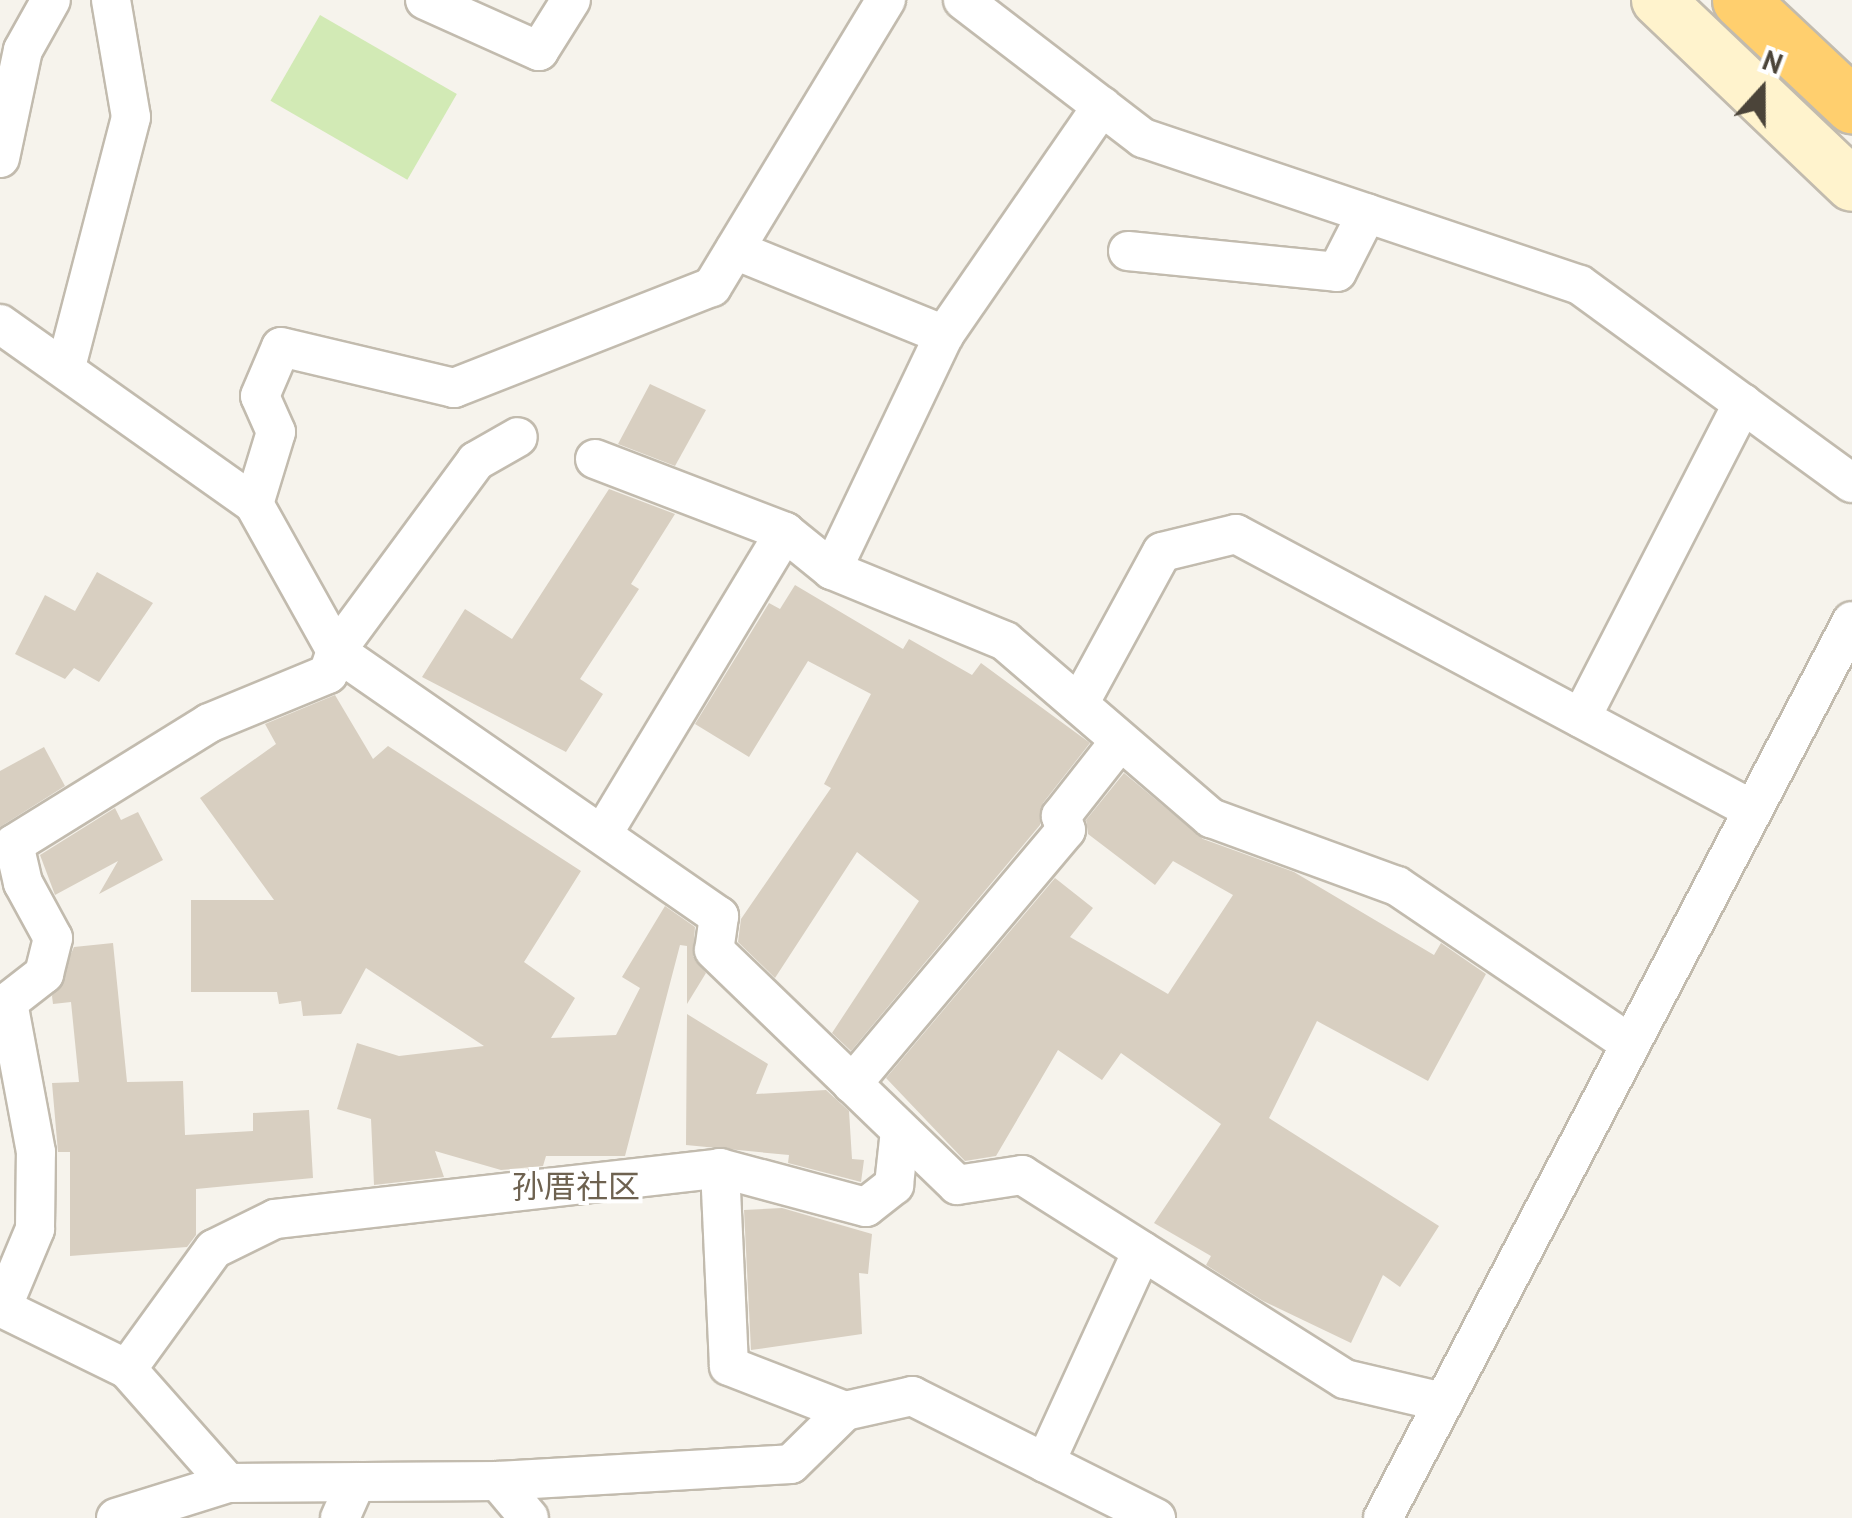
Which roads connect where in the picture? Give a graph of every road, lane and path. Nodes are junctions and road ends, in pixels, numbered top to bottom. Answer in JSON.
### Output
{"nodes":[{"id":1,"x":51,"y":0,"type":"edge"},
{"id":2,"x":111,"y":0,"type":"edge"},
{"id":3,"x":425,"y":0,"type":"edge"},
{"id":4,"x":570,"y":0,"type":"edge"},
{"id":5,"x":886,"y":0,"type":"edge"},
{"id":6,"x":962,"y":0,"type":"edge"},
{"id":7,"x":1658,"y":0,"type":"edge"},
{"id":8,"x":1740,"y":0,"type":"edge"},
{"id":9,"x":1852,"y":105,"type":"edge"},
{"id":10,"x":1102,"y":106,"type":"junction"},
{"id":11,"x":0,"y":158,"type":"edge"},
{"id":12,"x":1852,"y":185,"type":"edge"},
{"id":13,"x":1367,"y":213,"type":"junction"},
{"id":14,"x":734,"y":250,"type":"junction"},
{"id":15,"x":1128,"y":250,"type":"dead end"},
{"id":16,"x":0,"y":324,"type":"edge"},
{"id":17,"x":944,"y":335,"type":"junction"},
{"id":18,"x":66,"y":367,"type":"junction"},
{"id":19,"x":1743,"y":404,"type":"junction"},
{"id":20,"x":518,"y":437,"type":"dead end"},
{"id":21,"x":595,"y":459,"type":"dead end"},
{"id":22,"x":1852,"y":484,"type":"edge"},
{"id":23,"x":254,"y":504,"type":"junction"},
{"id":24,"x":785,"y":532,"type":"junction"},
{"id":25,"x":832,"y":570,"type":"junction"},
{"id":26,"x":1852,"y":621,"type":"edge"},
{"id":27,"x":336,"y":651,"type":"junction"},
{"id":28,"x":1079,"y":704,"type":"junction"},
{"id":29,"x":1581,"y":718,"type":"junction"},
{"id":30,"x":1120,"y":742,"type":"junction"},
{"id":31,"x":1753,"y":810,"type":"junction"},
{"id":32,"x":605,"y":830,"type":"junction"},
{"id":33,"x":11,"y":882,"type":"edge"},
{"id":34,"x":1630,"y":1044,"type":"junction"},
{"id":35,"x":852,"y":1084,"type":"junction"},
{"id":36,"x":900,"y":1131,"type":"junction"},
{"id":37,"x":720,"y":1168,"type":"junction"},
{"id":38,"x":1142,"y":1251,"type":"junction"},
{"id":39,"x":1,"y":1307,"type":"edge"},
{"id":40,"x":127,"y":1369,"type":"junction"},
{"id":41,"x":1444,"y":1402,"type":"junction"},
{"id":42,"x":846,"y":1411,"type":"junction"},
{"id":43,"x":1045,"y":1463,"type":"junction"},
{"id":44,"x":498,"y":1481,"type":"junction"},
{"id":45,"x":356,"y":1482,"type":"junction"},
{"id":46,"x":228,"y":1483,"type":"junction"},
{"id":47,"x":116,"y":1518,"type":"edge"},
{"id":48,"x":340,"y":1518,"type":"edge"},
{"id":49,"x":486,"y":1518,"type":"edge"},
{"id":50,"x":529,"y":1518,"type":"edge"},
{"id":51,"x":1156,"y":1518,"type":"edge"},
{"id":52,"x":1382,"y":1518,"type":"edge"}],
"edges":[{"from":1,"to":11,"type":"street"},
{"from":2,"to":18,"type":"street"},
{"from":3,"to":4,"type":"street"},
{"from":5,"to":14,"type":"street"},
{"from":6,"to":10,"type":"street"},
{"from":7,"to":12,"type":"main road"},
{"from":8,"to":9,"type":"highway"},
{"from":10,"to":13,"type":"street"},
{"from":10,"to":17,"type":"street"},
{"from":13,"to":15,"type":"street"},
{"from":13,"to":19,"type":"street"},
{"from":14,"to":17,"type":"street"},
{"from":14,"to":23,"type":"street"},
{"from":16,"to":18,"type":"street"},
{"from":17,"to":25,"type":"street"},
{"from":18,"to":23,"type":"street"},
{"from":19,"to":22,"type":"street"},
{"from":19,"to":29,"type":"street"},
{"from":20,"to":27,"type":"street"},
{"from":21,"to":24,"type":"street"},
{"from":23,"to":27,"type":"street"},
{"from":24,"to":25,"type":"street"},
{"from":24,"to":32,"type":"street"},
{"from":25,"to":28,"type":"street"},
{"from":26,"to":31,"type":"street"},
{"from":27,"to":32,"type":"street"},
{"from":27,"to":33,"type":"street"},
{"from":28,"to":29,"type":"street"},
{"from":28,"to":30,"type":"street"},
{"from":29,"to":31,"type":"street"},
{"from":30,"to":34,"type":"street"},
{"from":30,"to":35,"type":"street"},
{"from":31,"to":34,"type":"street"},
{"from":32,"to":35,"type":"street"},
{"from":33,"to":39,"type":"street"},
{"from":34,"to":41,"type":"street"},
{"from":35,"to":36,"type":"street"},
{"from":36,"to":37,"type":"street"},
{"from":36,"to":38,"type":"street"},
{"from":37,"to":40,"type":"street"},
{"from":37,"to":42,"type":"street"},
{"from":38,"to":41,"type":"street"},
{"from":38,"to":43,"type":"street"},
{"from":39,"to":40,"type":"street"},
{"from":40,"to":46,"type":"street"},
{"from":41,"to":52,"type":"street"},
{"from":42,"to":43,"type":"street"},
{"from":42,"to":44,"type":"street"},
{"from":43,"to":51,"type":"street"},
{"from":44,"to":45,"type":"street"},
{"from":44,"to":49,"type":"street"},
{"from":44,"to":50,"type":"street"},
{"from":45,"to":46,"type":"street"},
{"from":45,"to":48,"type":"street"},
{"from":46,"to":47,"type":"street"}]}
